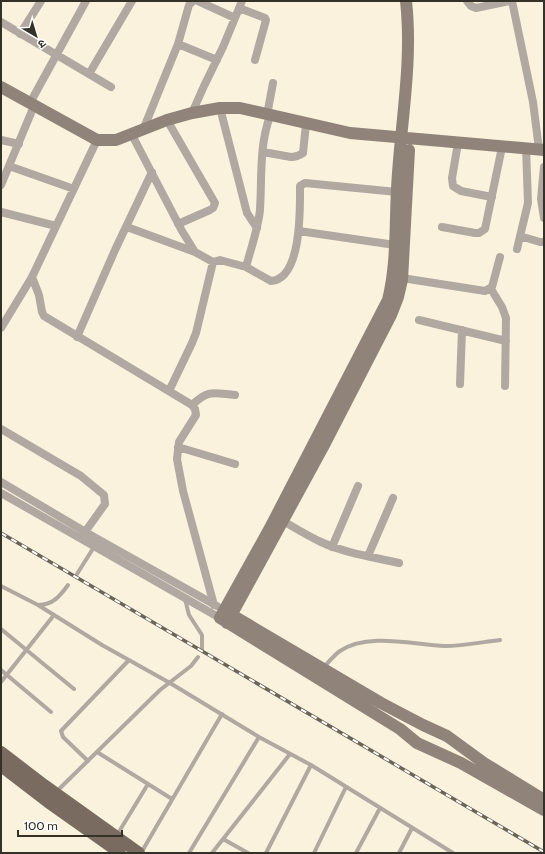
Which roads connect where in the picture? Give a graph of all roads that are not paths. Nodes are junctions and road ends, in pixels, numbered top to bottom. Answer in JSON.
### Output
{"nodes":[{"id":1,"x":40,"y":1,"type":"edge"},
{"id":2,"x":86,"y":1,"type":"edge"},
{"id":3,"x":132,"y":1,"type":"edge"},
{"id":4,"x":193,"y":1,"type":"edge"},
{"id":5,"x":198,"y":1,"type":"edge"},
{"id":6,"x":406,"y":1,"type":"edge"},
{"id":7,"x":414,"y":1,"type":"edge"},
{"id":8,"x":467,"y":1,"type":"edge"},
{"id":9,"x":511,"y":1,"type":"edge"},
{"id":10,"x":492,"y":3,"type":"edge"},
{"id":11,"x":241,"y":5,"type":"edge"},
{"id":12,"x":235,"y":18,"type":"junction"},
{"id":13,"x":1,"y":22,"type":"edge"},
{"id":14,"x":20,"y":34,"type":"junction"},
{"id":15,"x":178,"y":44,"type":"junction"},
{"id":16,"x":55,"y":54,"type":"junction"},
{"id":17,"x":217,"y":60,"type":"junction"},
{"id":18,"x":255,"y":60,"type":"dead end"},
{"id":19,"x":89,"y":74,"type":"junction"},
{"id":20,"x":273,"y":83,"type":"dead end"},
{"id":21,"x":1,"y":87,"type":"edge"},
{"id":22,"x":111,"y":87,"type":"dead end"},
{"id":23,"x":32,"y":105,"type":"junction"},
{"id":24,"x":220,"y":108,"type":"junction"},
{"id":25,"x":192,"y":114,"type":"junction"},
{"id":26,"x":269,"y":115,"type":"junction"},
{"id":27,"x":167,"y":120,"type":"junction"},
{"id":28,"x":306,"y":124,"type":"junction"},
{"id":29,"x":137,"y":132,"type":"junction"},
{"id":30,"x":406,"y":137,"type":"junction"},
{"id":31,"x":1,"y":140,"type":"edge"},
{"id":32,"x":97,"y":140,"type":"junction"},
{"id":33,"x":458,"y":143,"type":"junction"},
{"id":34,"x":19,"y":144,"type":"junction"},
{"id":35,"x":502,"y":146,"type":"junction"},
{"id":36,"x":526,"y":147,"type":"junction"},
{"id":37,"x":542,"y":150,"type":"edge"},
{"id":38,"x":263,"y":152,"type":"junction"},
{"id":39,"x":6,"y":167,"type":"edge"},
{"id":40,"x":544,"y":167,"type":"edge"},
{"id":41,"x":152,"y":172,"type":"junction"},
{"id":42,"x":1,"y":185,"type":"edge"},
{"id":43,"x":74,"y":189,"type":"junction"},
{"id":44,"x":397,"y":192,"type":"junction"},
{"id":45,"x":492,"y":198,"type":"junction"},
{"id":46,"x":1,"y":212,"type":"edge"},
{"id":47,"x":544,"y":213,"type":"edge"},
{"id":48,"x":178,"y":224,"type":"junction"},
{"id":49,"x":56,"y":226,"type":"junction"},
{"id":50,"x":127,"y":227,"type":"junction"},
{"id":51,"x":442,"y":227,"type":"dead end"},
{"id":52,"x":257,"y":228,"type":"junction"},
{"id":53,"x":299,"y":231,"type":"junction"},
{"id":54,"x":520,"y":236,"type":"junction"},
{"id":55,"x":544,"y":242,"type":"edge"},
{"id":56,"x":395,"y":245,"type":"junction"},
{"id":57,"x":517,"y":249,"type":"dead end"},
{"id":58,"x":195,"y":252,"type":"junction"},
{"id":59,"x":500,"y":257,"type":"dead end"},
{"id":60,"x":213,"y":262,"type":"junction"},
{"id":61,"x":246,"y":267,"type":"junction"},
{"id":62,"x":32,"y":277,"type":"junction"},
{"id":63,"x":402,"y":278,"type":"junction"},
{"id":64,"x":490,"y":289,"type":"junction"},
{"id":65,"x":418,"y":320,"type":"dead end"},
{"id":66,"x":1,"y":328,"type":"edge"},
{"id":67,"x":462,"y":330,"type":"junction"},
{"id":68,"x":77,"y":337,"type":"junction"},
{"id":69,"x":506,"y":341,"type":"junction"},
{"id":70,"x":460,"y":384,"type":"dead end"},
{"id":71,"x":505,"y":386,"type":"dead end"},
{"id":72,"x":168,"y":391,"type":"junction"},
{"id":73,"x":235,"y":395,"type":"dead end"},
{"id":74,"x":192,"y":405,"type":"junction"},
{"id":75,"x":1,"y":429,"type":"edge"},
{"id":76,"x":178,"y":447,"type":"junction"},
{"id":77,"x":236,"y":464,"type":"dead end"},
{"id":78,"x":1,"y":482,"type":"edge"},
{"id":79,"x":358,"y":486,"type":"dead end"},
{"id":80,"x":1,"y":493,"type":"edge"},
{"id":81,"x":393,"y":498,"type":"dead end"},
{"id":82,"x":283,"y":521,"type":"junction"},
{"id":83,"x":85,"y":532,"type":"junction"},
{"id":84,"x":94,"y":547,"type":"junction"},
{"id":85,"x":332,"y":547,"type":"junction"},
{"id":86,"x":368,"y":556,"type":"junction"},
{"id":87,"x":399,"y":563,"type":"dead end"},
{"id":88,"x":77,"y":574,"type":"dead end"},
{"id":89,"x":68,"y":585,"type":"dead end"},
{"id":90,"x":1,"y":586,"type":"edge"},
{"id":91,"x":185,"y":599,"type":"junction"},
{"id":92,"x":38,"y":605,"type":"junction"},
{"id":93,"x":223,"y":614,"type":"junction"},
{"id":94,"x":54,"y":615,"type":"junction"},
{"id":95,"x":1,"y":629,"type":"edge"},
{"id":96,"x":500,"y":640,"type":"dead end"},
{"id":97,"x":27,"y":649,"type":"junction"},
{"id":98,"x":202,"y":650,"type":"dead end"},
{"id":99,"x":198,"y":656,"type":"dead end"},
{"id":100,"x":130,"y":660,"type":"junction"},
{"id":101,"x":323,"y":669,"type":"junction"},
{"id":102,"x":1,"y":670,"type":"edge"},
{"id":103,"x":7,"y":675,"type":"junction"},
{"id":104,"x":1,"y":682,"type":"edge"},
{"id":105,"x":170,"y":682,"type":"junction"},
{"id":106,"x":74,"y":689,"type":"dead end"},
{"id":107,"x":51,"y":712,"type":"dead end"},
{"id":108,"x":222,"y":714,"type":"junction"},
{"id":109,"x":419,"y":723,"type":"junction"},
{"id":110,"x":408,"y":736,"type":"junction"},
{"id":111,"x":259,"y":737,"type":"junction"},
{"id":112,"x":459,"y":745,"type":"junction"},
{"id":113,"x":97,"y":752,"type":"junction"},
{"id":114,"x":290,"y":754,"type":"junction"},
{"id":115,"x":450,"y":758,"type":"junction"},
{"id":116,"x":3,"y":760,"type":"edge"},
{"id":117,"x":88,"y":761,"type":"junction"},
{"id":118,"x":311,"y":765,"type":"junction"},
{"id":119,"x":148,"y":784,"type":"junction"},
{"id":120,"x":346,"y":787,"type":"junction"},
{"id":121,"x":55,"y":793,"type":"junction"},
{"id":122,"x":172,"y":799,"type":"junction"},
{"id":123,"x":544,"y":800,"type":"edge"},
{"id":124,"x":380,"y":808,"type":"junction"},
{"id":125,"x":544,"y":810,"type":"edge"},
{"id":126,"x":412,"y":828,"type":"junction"},
{"id":127,"x":116,"y":836,"type":"junction"},
{"id":128,"x":223,"y":839,"type":"junction"},
{"id":129,"x":136,"y":852,"type":"edge"},
{"id":130,"x":214,"y":852,"type":"edge"},
{"id":131,"x":120,"y":853,"type":"edge"},
{"id":132,"x":189,"y":853,"type":"edge"},
{"id":133,"x":248,"y":853,"type":"edge"},
{"id":134,"x":266,"y":853,"type":"edge"},
{"id":135,"x":314,"y":853,"type":"edge"},
{"id":136,"x":356,"y":853,"type":"edge"},
{"id":137,"x":400,"y":853,"type":"edge"},
{"id":138,"x":453,"y":853,"type":"edge"}],
"edges":[{"from":1,"to":14,"type":"street"},
{"from":2,"to":16,"type":"street"},
{"from":3,"to":19,"type":"street"},
{"from":4,"to":15,"type":"street"},
{"from":5,"to":12,"type":"street"},
{"from":6,"to":30,"type":"main road"},
{"from":7,"to":30,"type":"main road"},
{"from":8,"to":10,"type":"street"},
{"from":9,"to":10,"type":"street"},
{"from":9,"to":37,"type":"street"},
{"from":11,"to":12,"type":"street"},
{"from":11,"to":18,"type":"street"},
{"from":12,"to":17,"type":"street"},
{"from":13,"to":14,"type":"street"},
{"from":14,"to":16,"type":"street"},
{"from":15,"to":17,"type":"street"},
{"from":15,"to":29,"type":"street"},
{"from":16,"to":19,"type":"street"},
{"from":16,"to":23,"type":"street"},
{"from":17,"to":25,"type":"street"},
{"from":19,"to":22,"type":"street"},
{"from":20,"to":26,"type":"street"},
{"from":21,"to":23,"type":"main road"},
{"from":23,"to":32,"type":"main road"},
{"from":23,"to":34,"type":"street"},
{"from":24,"to":25,"type":"main road"},
{"from":24,"to":26,"type":"main road"},
{"from":24,"to":52,"type":"street"},
{"from":25,"to":27,"type":"main road"},
{"from":26,"to":28,"type":"main road"},
{"from":26,"to":38,"type":"street"},
{"from":27,"to":29,"type":"main road"},
{"from":27,"to":48,"type":"street"},
{"from":28,"to":30,"type":"main road"},
{"from":28,"to":38,"type":"street"},
{"from":29,"to":32,"type":"main road"},
{"from":29,"to":41,"type":"street"},
{"from":30,"to":33,"type":"main road"},
{"from":30,"to":44,"type":"main road"},
{"from":30,"to":63,"type":"main road"},
{"from":31,"to":34,"type":"street"},
{"from":32,"to":43,"type":"street"},
{"from":33,"to":35,"type":"main road"},
{"from":33,"to":45,"type":"street"},
{"from":34,"to":39,"type":"street"},
{"from":35,"to":36,"type":"main road"},
{"from":35,"to":45,"type":"street"},
{"from":36,"to":37,"type":"main road"},
{"from":36,"to":54,"type":"street"},
{"from":38,"to":52,"type":"street"},
{"from":39,"to":42,"type":"street"},
{"from":39,"to":43,"type":"street"},
{"from":40,"to":47,"type":"street"},
{"from":41,"to":48,"type":"street"},
{"from":41,"to":50,"type":"street"},
{"from":43,"to":49,"type":"street"},
{"from":44,"to":53,"type":"street"},
{"from":44,"to":56,"type":"main road"},
{"from":45,"to":51,"type":"street"},
{"from":46,"to":49,"type":"street"},
{"from":48,"to":58,"type":"street"},
{"from":49,"to":62,"type":"street"},
{"from":50,"to":58,"type":"street"},
{"from":50,"to":68,"type":"street"},
{"from":52,"to":61,"type":"street"},
{"from":53,"to":56,"type":"street"},
{"from":53,"to":61,"type":"street"},
{"from":54,"to":55,"type":"street"},
{"from":54,"to":57,"type":"street"},
{"from":56,"to":93,"type":"main road"},
{"from":58,"to":60,"type":"street"},
{"from":59,"to":64,"type":"street"},
{"from":60,"to":61,"type":"street"},
{"from":60,"to":72,"type":"street"},
{"from":62,"to":66,"type":"street"},
{"from":62,"to":68,"type":"street"},
{"from":63,"to":64,"type":"street"},
{"from":63,"to":82,"type":"main road"},
{"from":64,"to":69,"type":"street"},
{"from":65,"to":67,"type":"street"},
{"from":67,"to":69,"type":"street"},
{"from":67,"to":70,"type":"street"},
{"from":68,"to":72,"type":"street"},
{"from":69,"to":71,"type":"street"},
{"from":72,"to":74,"type":"street"},
{"from":73,"to":74,"type":"street"},
{"from":74,"to":76,"type":"street"},
{"from":75,"to":83,"type":"street"},
{"from":76,"to":77,"type":"street"},
{"from":76,"to":93,"type":"street"},
{"from":78,"to":83,"type":"street"},
{"from":79,"to":85,"type":"street"},
{"from":80,"to":84,"type":"street"},
{"from":81,"to":86,"type":"street"},
{"from":82,"to":85,"type":"street"},
{"from":82,"to":93,"type":"main road"},
{"from":83,"to":93,"type":"street"},
{"from":84,"to":88,"type":"lane"},
{"from":84,"to":91,"type":"street"},
{"from":85,"to":86,"type":"street"},
{"from":86,"to":87,"type":"street"},
{"from":89,"to":92,"type":"lane"},
{"from":90,"to":92,"type":"lane"},
{"from":91,"to":93,"type":"street"},
{"from":91,"to":98,"type":"lane"},
{"from":92,"to":94,"type":"lane"},
{"from":93,"to":101,"type":"main road"},
{"from":93,"to":110,"type":"main road"},
{"from":94,"to":97,"type":"lane"},
{"from":94,"to":100,"type":"lane"},
{"from":95,"to":97,"type":"lane"},
{"from":96,"to":101,"type":"lane"},
{"from":97,"to":103,"type":"lane"},
{"from":97,"to":106,"type":"lane"},
{"from":99,"to":105,"type":"lane"},
{"from":100,"to":105,"type":"lane"},
{"from":100,"to":117,"type":"lane"},
{"from":101,"to":109,"type":"main road"},
{"from":102,"to":103,"type":"lane"},
{"from":103,"to":104,"type":"lane"},
{"from":103,"to":107,"type":"lane"},
{"from":105,"to":108,"type":"lane"},
{"from":105,"to":113,"type":"lane"},
{"from":108,"to":111,"type":"lane"},
{"from":108,"to":122,"type":"lane"},
{"from":109,"to":110,"type":"main road"},
{"from":109,"to":112,"type":"main road"},
{"from":110,"to":115,"type":"main road"},
{"from":111,"to":114,"type":"lane"},
{"from":111,"to":132,"type":"lane"},
{"from":112,"to":115,"type":"main road"},
{"from":112,"to":123,"type":"main road"},
{"from":113,"to":117,"type":"lane"},
{"from":113,"to":119,"type":"lane"},
{"from":114,"to":118,"type":"lane"},
{"from":114,"to":128,"type":"lane"},
{"from":115,"to":125,"type":"main road"},
{"from":116,"to":121,"type":"main road"},
{"from":116,"to":131,"type":"main road"},
{"from":117,"to":121,"type":"lane"},
{"from":118,"to":120,"type":"lane"},
{"from":118,"to":134,"type":"lane"},
{"from":119,"to":122,"type":"lane"},
{"from":119,"to":127,"type":"lane"},
{"from":120,"to":124,"type":"lane"},
{"from":120,"to":135,"type":"lane"},
{"from":121,"to":127,"type":"main road"},
{"from":122,"to":129,"type":"lane"},
{"from":124,"to":126,"type":"lane"},
{"from":124,"to":136,"type":"lane"},
{"from":126,"to":137,"type":"lane"},
{"from":126,"to":138,"type":"lane"},
{"from":127,"to":129,"type":"main road"},
{"from":128,"to":130,"type":"lane"},
{"from":128,"to":133,"type":"lane"}]}
